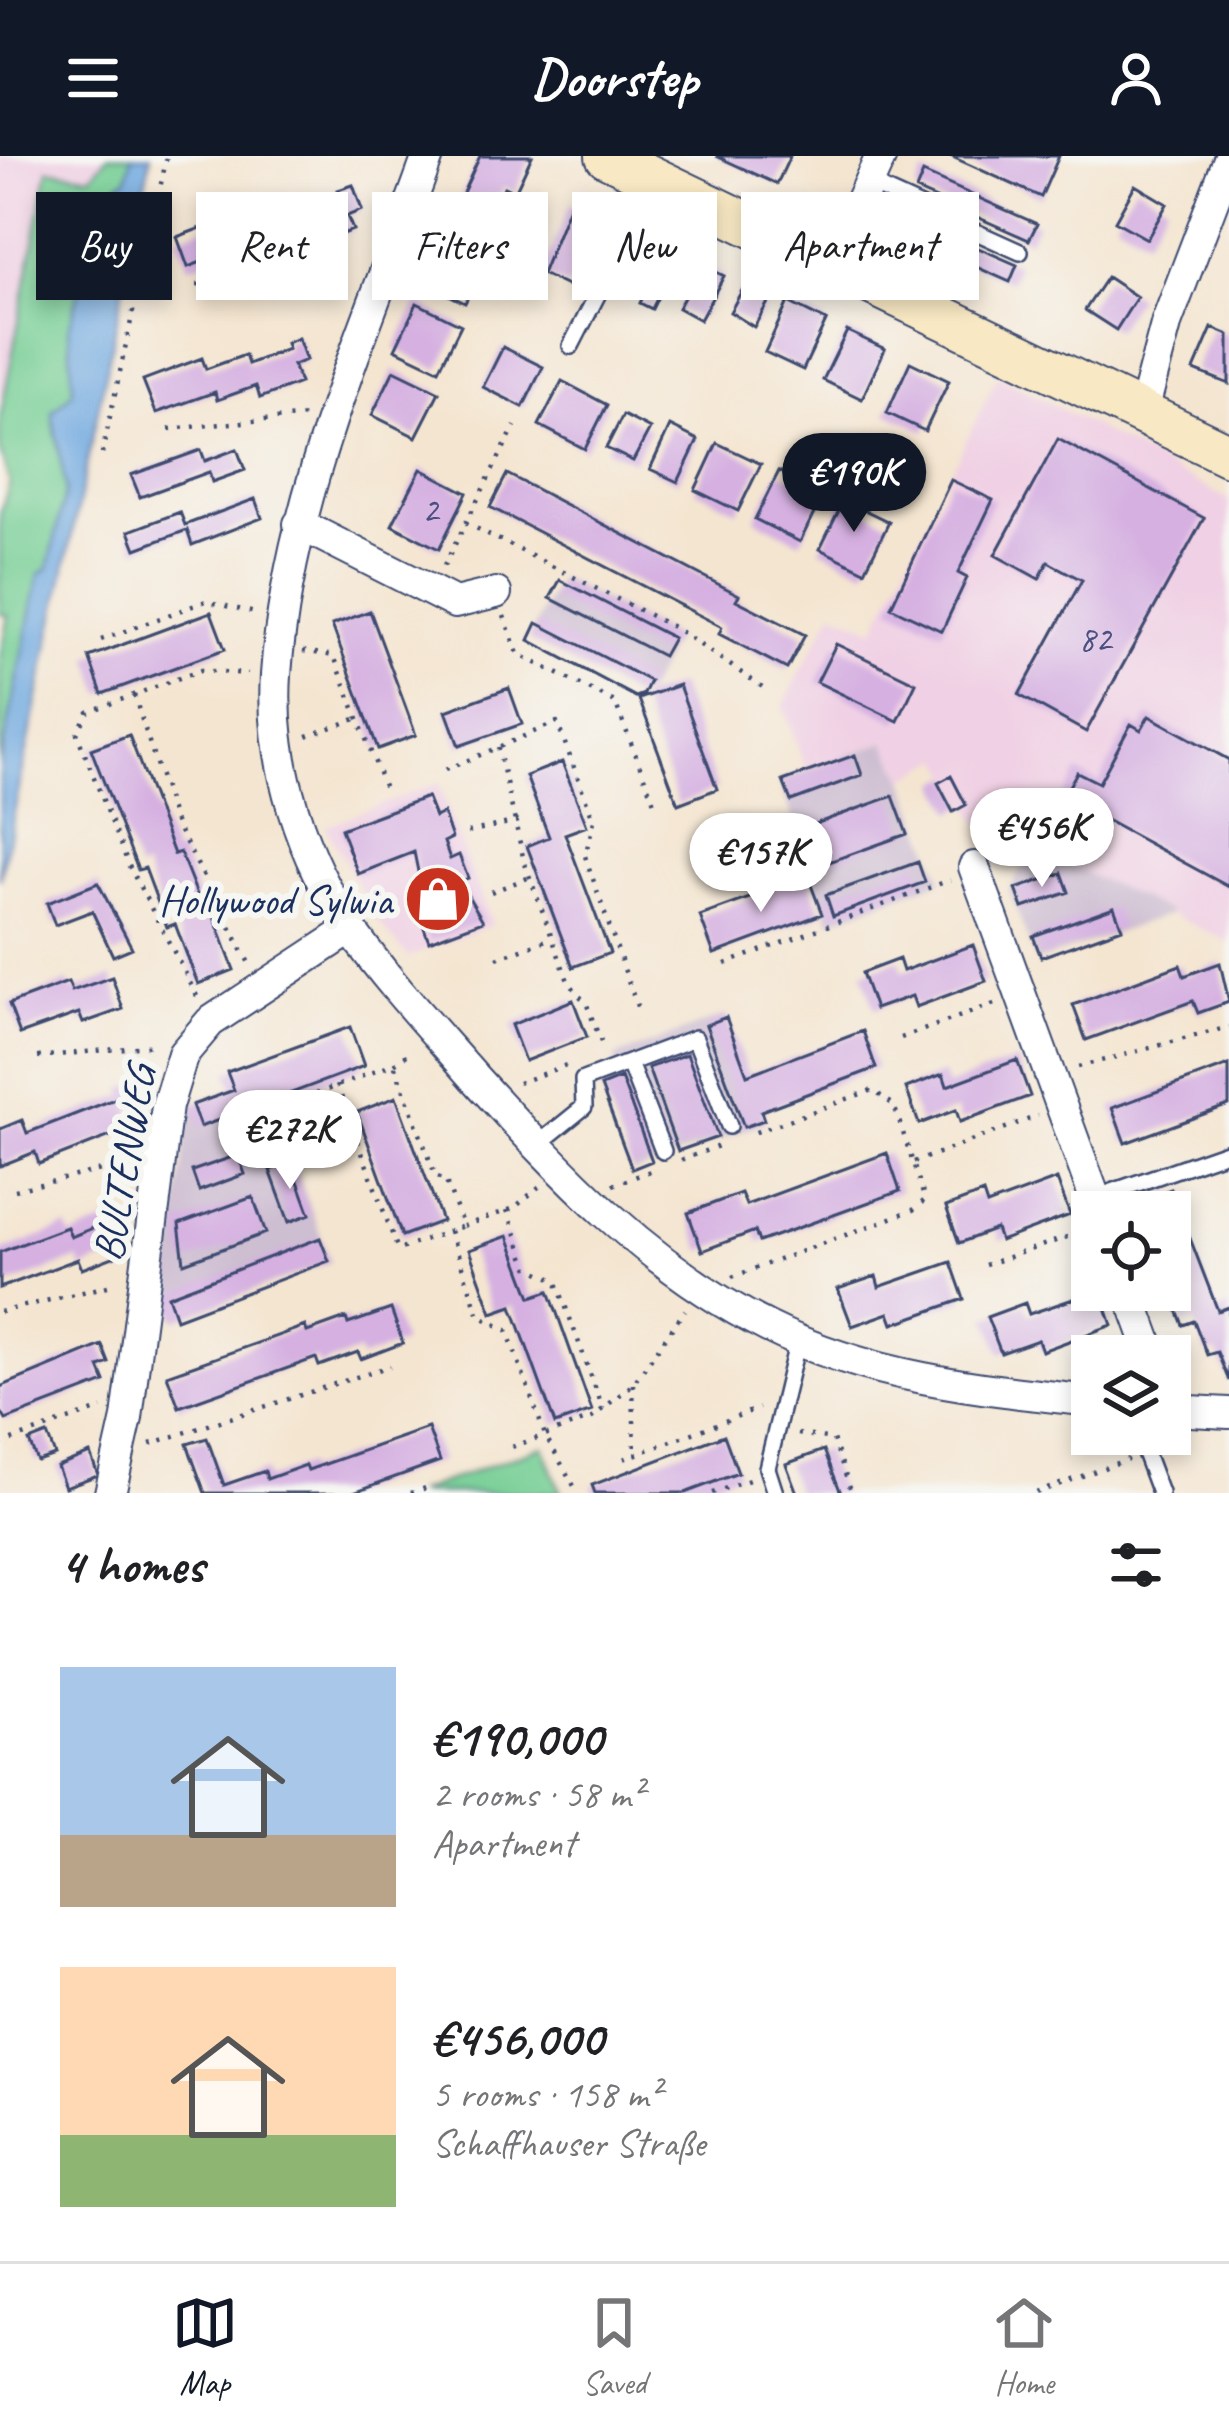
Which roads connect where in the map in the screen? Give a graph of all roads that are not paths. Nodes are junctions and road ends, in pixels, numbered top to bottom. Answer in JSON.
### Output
{"nodes":[{"id":1,"x":428,"y":156,"type":"edge"},
{"id":2,"x":607,"y":156,"type":"edge"},
{"id":3,"x":1229,"y":158,"type":"edge"},
{"id":4,"x":874,"y":170,"type":"edge"},
{"id":5,"x":656,"y":179,"type":"junction"},
{"id":6,"x":741,"y":220,"type":"edge"},
{"id":7,"x":1020,"y":252,"type":"dead end"},
{"id":8,"x":909,"y":300,"type":"edge"},
{"id":9,"x":571,"y":346,"type":"dead end"},
{"id":10,"x":1143,"y":412,"type":"junction"},
{"id":11,"x":1229,"y":455,"type":"edge"},
{"id":12,"x":299,"y":524,"type":"junction"},
{"id":13,"x":496,"y":593,"type":"road end"},
{"id":14,"x":974,"y":867,"type":"road end"},
{"id":15,"x":351,"y":929,"type":"junction"},
{"id":16,"x":629,"y":1063,"type":"junction"},
{"id":17,"x":729,"y":1126,"type":"dead end"},
{"id":18,"x":537,"y":1145,"type":"junction"},
{"id":19,"x":663,"y":1151,"type":"dead end"},
{"id":20,"x":1229,"y":1151,"type":"edge"},
{"id":21,"x":1089,"y":1191,"type":"edge"},
{"id":22,"x":1143,"y":1191,"type":"edge"},
{"id":23,"x":798,"y":1340,"type":"junction"},
{"id":24,"x":1071,"y":1399,"type":"edge"},
{"id":25,"x":1191,"y":1410,"type":"edge"},
{"id":26,"x":1229,"y":1413,"type":"edge"},
{"id":27,"x":1146,"y":1455,"type":"edge"},
{"id":28,"x":110,"y":1493,"type":"edge"},
{"id":29,"x":775,"y":1493,"type":"edge"},
{"id":30,"x":1160,"y":1493,"type":"edge"}],
"edges":[{"from":1,"to":12,"type":"street"},
{"from":2,"to":5,"type":"street"},
{"from":3,"to":10,"type":"street"},
{"from":4,"to":7,"type":"lane"},
{"from":5,"to":6,"type":"street"},
{"from":5,"to":9,"type":"lane"},
{"from":8,"to":10,"type":"street"},
{"from":10,"to":11,"type":"street"},
{"from":12,"to":13,"type":"street"},
{"from":12,"to":15,"type":"street"},
{"from":14,"to":21,"type":"street"},
{"from":15,"to":18,"type":"street"},
{"from":15,"to":28,"type":"street","name":"BULTENWEG"},
{"from":16,"to":17,"type":"lane"},
{"from":16,"to":18,"type":"lane"},
{"from":16,"to":19,"type":"lane"},
{"from":18,"to":23,"type":"street"},
{"from":20,"to":22,"type":"lane"},
{"from":23,"to":24,"type":"street"},
{"from":23,"to":29,"type":"lane"},
{"from":25,"to":26,"type":"street"},
{"from":27,"to":30,"type":"lane"}]}
